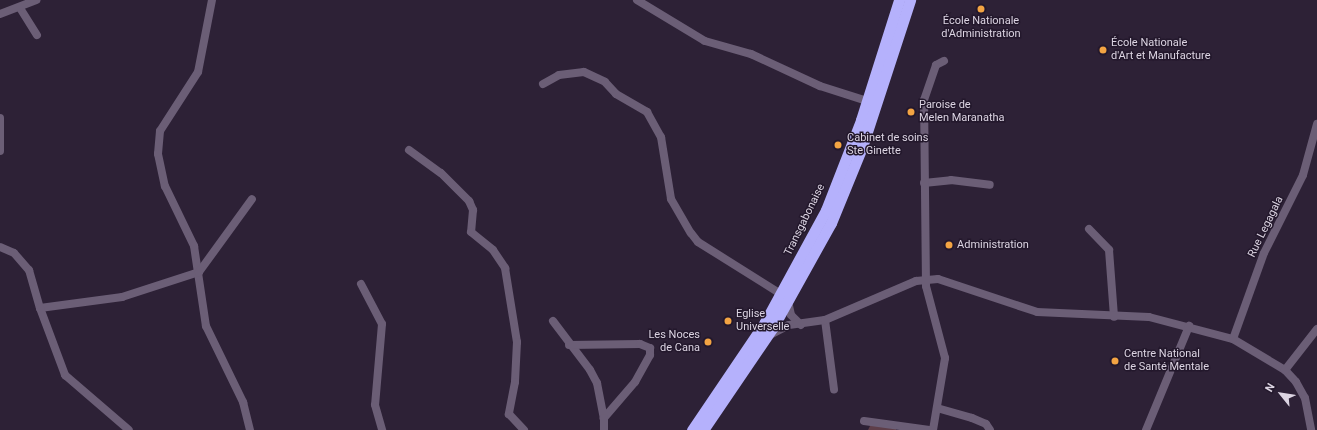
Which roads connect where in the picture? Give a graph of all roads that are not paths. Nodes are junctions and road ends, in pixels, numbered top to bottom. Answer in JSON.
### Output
{"nodes":[{"id":1,"x":36,"y":0,"type":"edge"},
{"id":2,"x":212,"y":0,"type":"edge"},
{"id":3,"x":637,"y":0,"type":"edge"},
{"id":4,"x":899,"y":0,"type":"edge"},
{"id":5,"x":910,"y":0,"type":"edge"},
{"id":6,"x":20,"y":8,"type":"junction"},
{"id":7,"x":0,"y":14,"type":"edge"},
{"id":8,"x":37,"y":35,"type":"dead end"},
{"id":9,"x":944,"y":61,"type":"dead end"},
{"id":10,"x":543,"y":84,"type":"dead end"},
{"id":11,"x":867,"y":101,"type":"junction"},
{"id":12,"x":0,"y":118,"type":"edge"},
{"id":13,"x":1317,"y":124,"type":"edge"},
{"id":14,"x":409,"y":150,"type":"dead end"},
{"id":15,"x":0,"y":151,"type":"edge"},
{"id":16,"x":924,"y":183,"type":"junction"},
{"id":17,"x":990,"y":185,"type":"dead end"},
{"id":18,"x":252,"y":199,"type":"dead end"},
{"id":19,"x":1089,"y":229,"type":"dead end"},
{"id":20,"x":0,"y":247,"type":"edge"},
{"id":21,"x":199,"y":272,"type":"junction"},
{"id":22,"x":926,"y":278,"type":"junction"},
{"id":23,"x":361,"y":284,"type":"dead end"},
{"id":24,"x":785,"y":297,"type":"junction"},
{"id":25,"x":40,"y":308,"type":"junction"},
{"id":26,"x":1114,"y":316,"type":"junction"},
{"id":27,"x":825,"y":320,"type":"junction"},
{"id":28,"x":553,"y":321,"type":"dead end"},
{"id":29,"x":800,"y":325,"type":"junction"},
{"id":30,"x":1189,"y":326,"type":"junction"},
{"id":31,"x":1317,"y":329,"type":"edge"},
{"id":32,"x":1233,"y":339,"type":"junction"},
{"id":33,"x":764,"y":340,"type":"junction"},
{"id":34,"x":569,"y":345,"type":"junction"},
{"id":35,"x":1285,"y":370,"type":"junction"},
{"id":36,"x":834,"y":389,"type":"dead end"},
{"id":37,"x":937,"y":408,"type":"junction"},
{"id":38,"x":604,"y":418,"type":"junction"},
{"id":39,"x":864,"y":421,"type":"dead end"},
{"id":40,"x":1313,"y":426,"type":"edge"},
{"id":41,"x":129,"y":430,"type":"edge"},
{"id":42,"x":250,"y":430,"type":"edge"},
{"id":43,"x":382,"y":430,"type":"edge"},
{"id":44,"x":524,"y":430,"type":"edge"},
{"id":45,"x":604,"y":430,"type":"edge"},
{"id":46,"x":692,"y":430,"type":"edge"},
{"id":47,"x":703,"y":430,"type":"edge"},
{"id":48,"x":929,"y":430,"type":"edge"},
{"id":49,"x":933,"y":430,"type":"edge"},
{"id":50,"x":990,"y":430,"type":"edge"},
{"id":51,"x":1146,"y":430,"type":"edge"}],
"edges":[{"from":1,"to":6,"type":"street"},
{"from":2,"to":21,"type":"street"},
{"from":3,"to":11,"type":"street"},
{"from":4,"to":11,"type":"highway","name":"Transgabonaise"},
{"from":5,"to":24,"type":"highway","name":"Transgabonaise"},
{"from":6,"to":7,"type":"street"},
{"from":6,"to":8,"type":"street"},
{"from":9,"to":16,"type":"street"},
{"from":10,"to":24,"type":"street"},
{"from":11,"to":24,"type":"highway","name":"Transgabonaise"},
{"from":12,"to":15,"type":"street"},
{"from":13,"to":32,"type":"street","name":"Rue Legagala"},
{"from":14,"to":44,"type":"street"},
{"from":16,"to":17,"type":"street"},
{"from":16,"to":22,"type":"street"},
{"from":18,"to":21,"type":"street"},
{"from":19,"to":26,"type":"street"},
{"from":20,"to":25,"type":"street"},
{"from":21,"to":25,"type":"street"},
{"from":21,"to":42,"type":"street"},
{"from":22,"to":26,"type":"street"},
{"from":22,"to":27,"type":"street"},
{"from":22,"to":37,"type":"street"},
{"from":23,"to":43,"type":"street"},
{"from":24,"to":29,"type":"street"},
{"from":24,"to":33,"type":"highway","name":"Transgabonaise"},
{"from":24,"to":46,"type":"highway","name":"Transgabonaise"},
{"from":25,"to":41,"type":"street"},
{"from":26,"to":30,"type":"street"},
{"from":27,"to":29,"type":"street"},
{"from":27,"to":36,"type":"street"},
{"from":28,"to":34,"type":"street"},
{"from":29,"to":33,"type":"street"},
{"from":30,"to":32,"type":"street"},
{"from":30,"to":51,"type":"street"},
{"from":31,"to":35,"type":"street"},
{"from":32,"to":35,"type":"street"},
{"from":33,"to":47,"type":"highway","name":"Transgabonaise"},
{"from":34,"to":38,"type":"street"},
{"from":34,"to":38,"type":"street"},
{"from":35,"to":40,"type":"street"},
{"from":37,"to":49,"type":"street"},
{"from":37,"to":50,"type":"street"},
{"from":38,"to":45,"type":"street"},
{"from":39,"to":48,"type":"street"}]}
